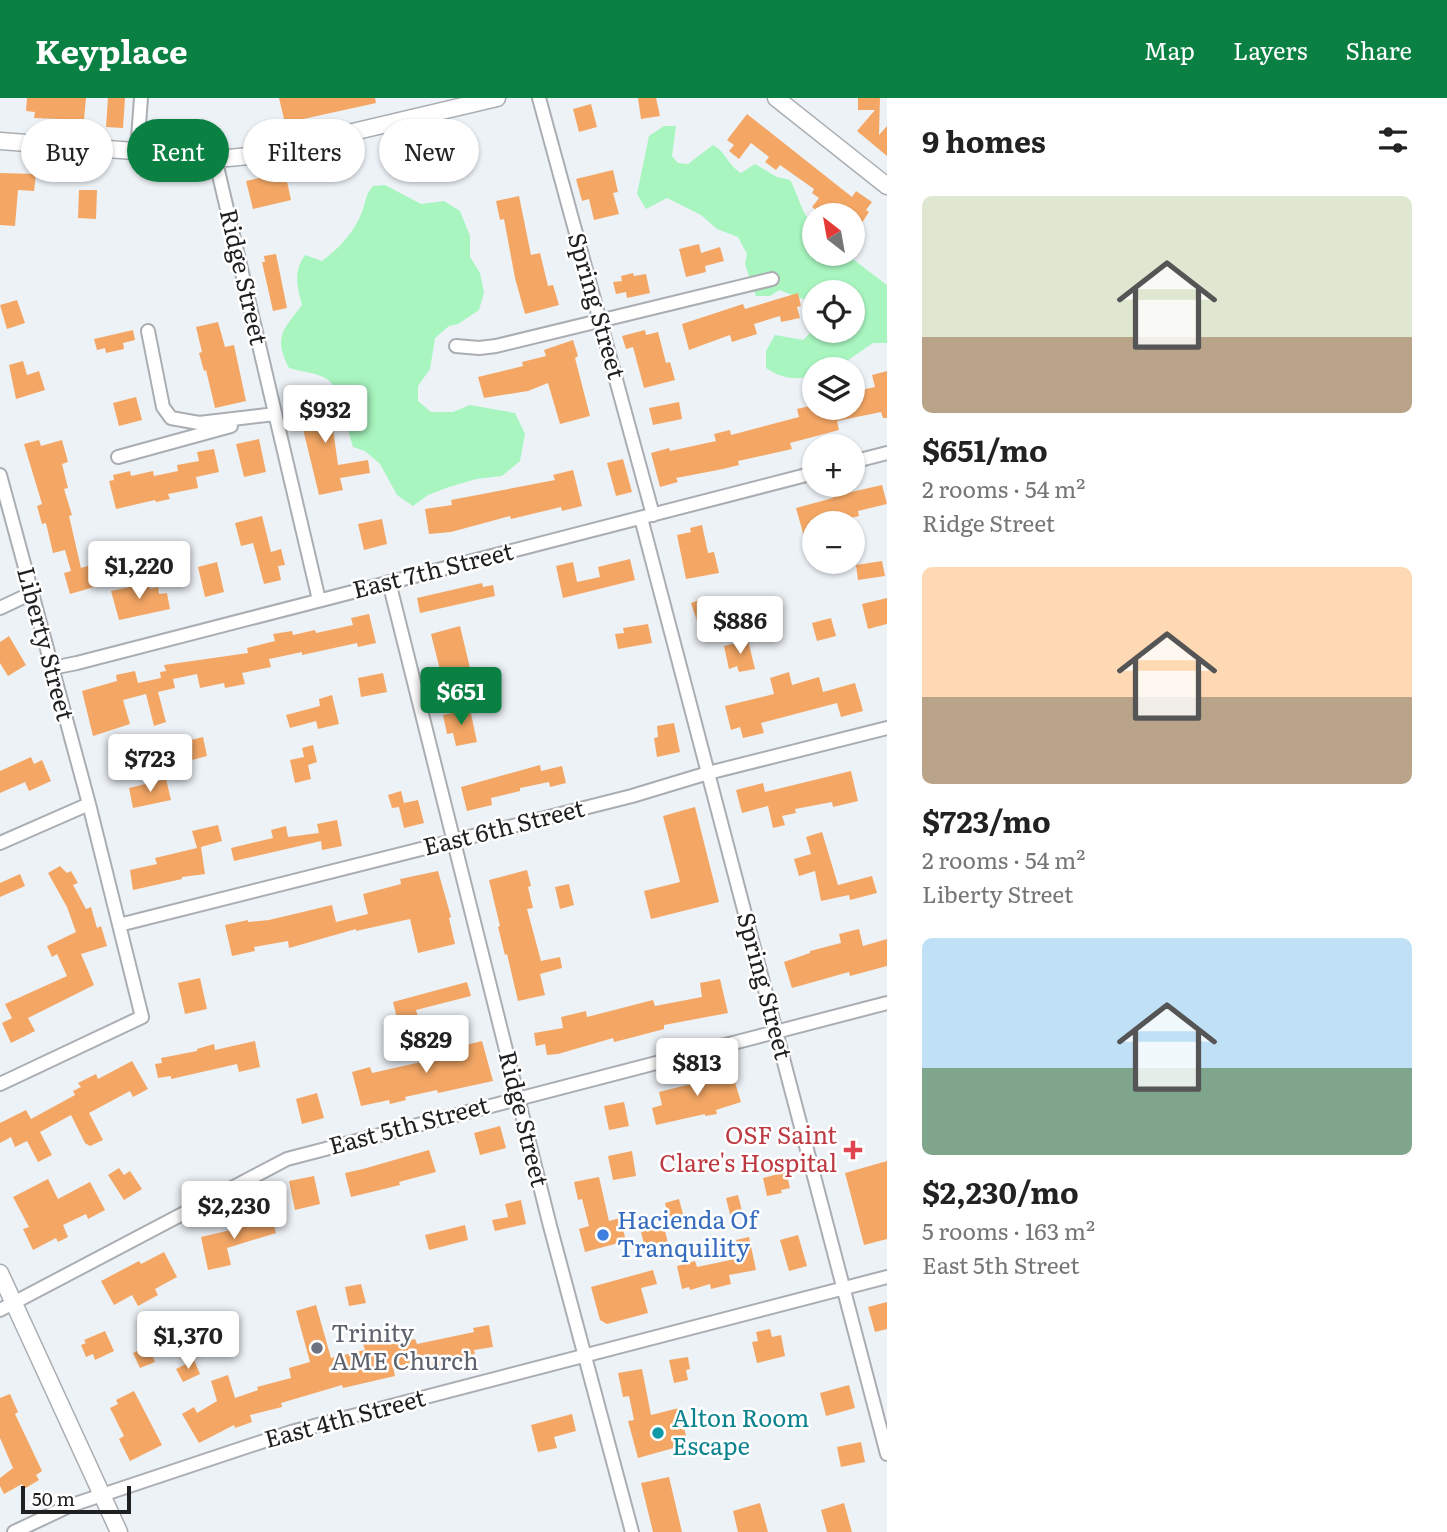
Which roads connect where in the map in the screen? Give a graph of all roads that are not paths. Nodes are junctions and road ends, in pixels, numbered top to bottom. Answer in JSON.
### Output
{"nodes":[{"id":1,"x":141,"y":98,"type":"edge"},
{"id":2,"x":497,"y":98,"type":"edge"},
{"id":3,"x":539,"y":98,"type":"edge"},
{"id":4,"x":776,"y":98,"type":"edge"},
{"id":5,"x":140,"y":119,"type":"edge"},
{"id":6,"x":0,"y":141,"type":"edge"},
{"id":7,"x":127,"y":150,"type":"edge"},
{"id":8,"x":229,"y":156,"type":"edge"},
{"id":9,"x":221,"y":182,"type":"edge"},
{"id":10,"x":887,"y":186,"type":"edge"},
{"id":11,"x":772,"y":279,"type":"dead end"},
{"id":12,"x":600,"y":320,"type":"junction"},
{"id":13,"x":148,"y":331,"type":"dead end"},
{"id":14,"x":456,"y":346,"type":"dead end"},
{"id":15,"x":275,"y":414,"type":"junction"},
{"id":16,"x":887,"y":453,"type":"edge"},
{"id":17,"x":118,"y":457,"type":"dead end"},
{"id":18,"x":865,"y":459,"type":"edge"},
{"id":19,"x":0,"y":475,"type":"edge"},
{"id":20,"x":802,"y":476,"type":"edge"},
{"id":21,"x":647,"y":516,"type":"junction"},
{"id":22,"x":389,"y":582,"type":"junction"},
{"id":23,"x":32,"y":593,"type":"junction"},
{"id":24,"x":319,"y":600,"type":"junction"},
{"id":25,"x":0,"y":608,"type":"edge"},
{"id":26,"x":52,"y":668,"type":"junction"},
{"id":27,"x":887,"y":728,"type":"edge"},
{"id":28,"x":708,"y":773,"type":"junction"},
{"id":29,"x":89,"y":804,"type":"junction"},
{"id":30,"x":452,"y":841,"type":"junction"},
{"id":31,"x":0,"y":843,"type":"edge"},
{"id":32,"x":119,"y":925,"type":"junction"},
{"id":33,"x":887,"y":1003,"type":"edge"},
{"id":34,"x":777,"y":1031,"type":"junction"},
{"id":35,"x":0,"y":1084,"type":"edge"},
{"id":36,"x":518,"y":1098,"type":"junction"},
{"id":37,"x":0,"y":1273,"type":"edge"},
{"id":38,"x":887,"y":1277,"type":"edge"},
{"id":39,"x":844,"y":1288,"type":"junction"},
{"id":40,"x":7,"y":1307,"type":"edge"},
{"id":41,"x":586,"y":1355,"type":"junction"},
{"id":42,"x":887,"y":1454,"type":"edge"},
{"id":43,"x":102,"y":1496,"type":"junction"},
{"id":44,"x":14,"y":1532,"type":"edge"},
{"id":45,"x":119,"y":1532,"type":"edge"},
{"id":46,"x":632,"y":1532,"type":"edge"}],
"edges":[{"from":1,"to":5,"type":"street"},
{"from":2,"to":8,"type":"street"},
{"from":3,"to":12,"type":"street","name":"Spring Street"},
{"from":4,"to":10,"type":"street"},
{"from":6,"to":7,"type":"street"},
{"from":9,"to":15,"type":"street","name":"Ridge Street"},
{"from":11,"to":12,"type":"street"},
{"from":12,"to":14,"type":"street"},
{"from":12,"to":21,"type":"street","name":"Spring Street"},
{"from":13,"to":15,"type":"street"},
{"from":15,"to":17,"type":"street"},
{"from":15,"to":24,"type":"street","name":"Ridge Street"},
{"from":16,"to":18,"type":"street"},
{"from":19,"to":23,"type":"street","name":"Liberty Street"},
{"from":20,"to":21,"type":"street","name":"East 7th Street"},
{"from":21,"to":22,"type":"street","name":"East 7th Street"},
{"from":21,"to":28,"type":"street","name":"Spring Street"},
{"from":22,"to":24,"type":"street","name":"East 7th Street"},
{"from":22,"to":30,"type":"street","name":"Ridge Street"},
{"from":23,"to":25,"type":"street"},
{"from":23,"to":26,"type":"street","name":"Liberty Street"},
{"from":24,"to":26,"type":"street","name":"East 7th Street"},
{"from":26,"to":29,"type":"street","name":"Liberty Street"},
{"from":27,"to":28,"type":"street","name":"East 6th Street"},
{"from":28,"to":30,"type":"street","name":"East 6th Street"},
{"from":28,"to":34,"type":"street","name":"Spring Street"},
{"from":29,"to":31,"type":"street"},
{"from":29,"to":32,"type":"street","name":"Liberty Street"},
{"from":30,"to":32,"type":"street","name":"East 6th Street"},
{"from":30,"to":36,"type":"street","name":"Ridge Street"},
{"from":32,"to":35,"type":"street","name":"Liberty Street"},
{"from":33,"to":34,"type":"street","name":"East 5th Street"},
{"from":34,"to":36,"type":"street","name":"East 5th Street"},
{"from":34,"to":39,"type":"street","name":"Spring Street"},
{"from":36,"to":40,"type":"street","name":"East 5th Street"},
{"from":36,"to":41,"type":"street","name":"Ridge Street"},
{"from":37,"to":40,"type":"street"},
{"from":38,"to":39,"type":"street","name":"East 4th Street"},
{"from":39,"to":41,"type":"street","name":"East 4th Street"},
{"from":39,"to":42,"type":"street","name":"Spring Street"},
{"from":40,"to":43,"type":"street"},
{"from":41,"to":43,"type":"street","name":"East 4th Street"},
{"from":41,"to":46,"type":"street","name":"Ridge Street"},
{"from":43,"to":44,"type":"street","name":"East 4th Street"},
{"from":43,"to":45,"type":"street"}]}
